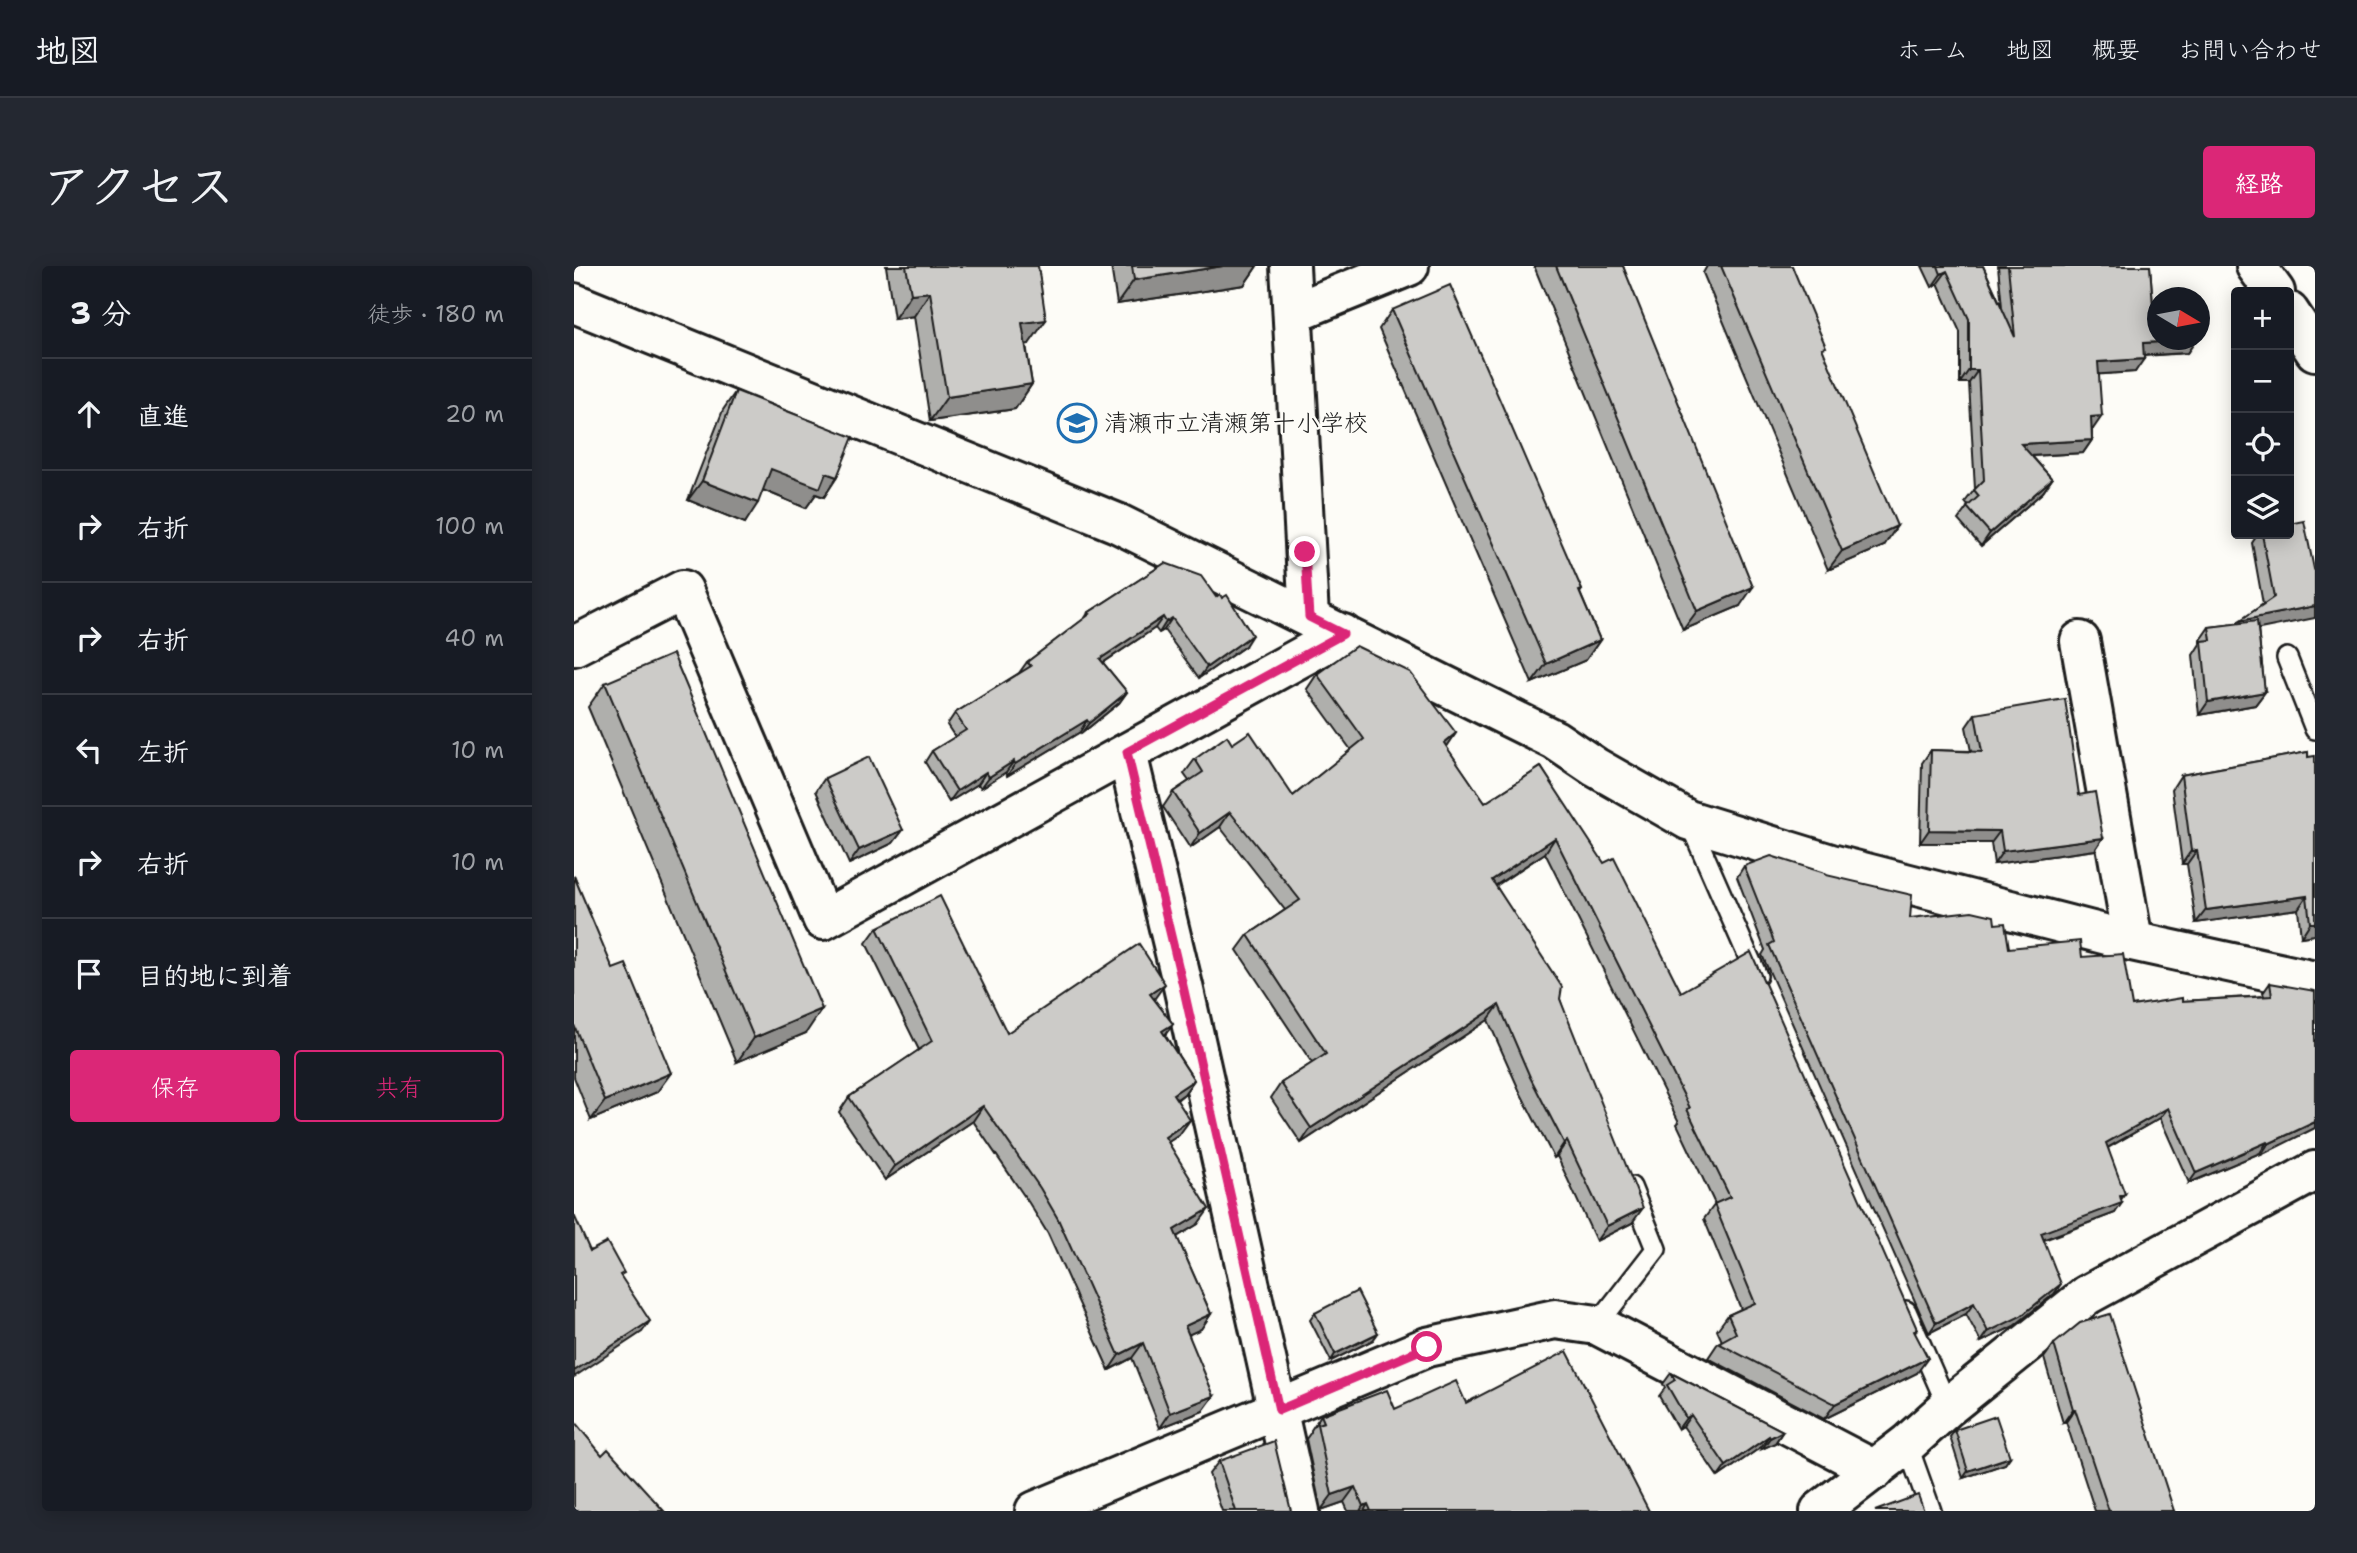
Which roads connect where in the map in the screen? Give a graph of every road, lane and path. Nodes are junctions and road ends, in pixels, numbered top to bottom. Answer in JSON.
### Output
{"nodes":[{"id":1,"x":1290,"y":266,"type":"edge"},
{"id":2,"x":1409,"y":266,"type":"edge"},
{"id":3,"x":2256,"y":266,"type":"edge"},
{"id":4,"x":2271,"y":287,"type":"edge"},
{"id":5,"x":574,"y":303,"type":"edge"},
{"id":6,"x":1293,"y":313,"type":"junction"},
{"id":7,"x":2294,"y":319,"type":"edge"},
{"id":8,"x":2313,"y":345,"type":"edge"},
{"id":9,"x":1309,"y":617,"type":"junction"},
{"id":10,"x":1343,"y":634,"type":"junction"},
{"id":11,"x":2080,"y":641,"type":"dead end"},
{"id":12,"x":574,"y":646,"type":"edge"},
{"id":13,"x":2287,"y":658,"type":"dead end"},
{"id":14,"x":2315,"y":729,"type":"edge"},
{"id":15,"x":1127,"y":752,"type":"junction"},
{"id":16,"x":1688,"y":820,"type":"junction"},
{"id":17,"x":2133,"y":941,"type":"junction"},
{"id":18,"x":2315,"y":981,"type":"edge"},
{"id":19,"x":1768,"y":999,"type":"edge"},
{"id":20,"x":2315,"y":1171,"type":"edge"},
{"id":21,"x":1626,"y":1174,"type":"edge"},
{"id":22,"x":1898,"y":1292,"type":"edge"},
{"id":23,"x":1597,"y":1325,"type":"junction"},
{"id":24,"x":1948,"y":1407,"type":"junction"},
{"id":25,"x":1279,"y":1410,"type":"junction"},
{"id":26,"x":1907,"y":1444,"type":"junction"},
{"id":27,"x":1875,"y":1470,"type":"junction"},
{"id":28,"x":1035,"y":1511,"type":"edge"},
{"id":29,"x":1300,"y":1511,"type":"edge"},
{"id":30,"x":1820,"y":1511,"type":"edge"},
{"id":31,"x":1931,"y":1511,"type":"edge"}],
"edges":[{"from":1,"to":6,"type":"street"},
{"from":2,"to":6,"type":"street"},
{"from":3,"to":4,"type":"street"},
{"from":5,"to":9,"type":"street"},
{"from":6,"to":9,"type":"street"},
{"from":7,"to":8,"type":"street"},
{"from":9,"to":10,"type":"street"},
{"from":10,"to":15,"type":"street"},
{"from":10,"to":16,"type":"street"},
{"from":11,"to":17,"type":"street"},
{"from":12,"to":15,"type":"street"},
{"from":13,"to":14,"type":"lane"},
{"from":15,"to":25,"type":"street"},
{"from":16,"to":17,"type":"street"},
{"from":16,"to":19,"type":"lane"},
{"from":17,"to":18,"type":"street"},
{"from":20,"to":24,"type":"street"},
{"from":21,"to":23,"type":"lane"},
{"from":22,"to":24,"type":"lane"},
{"from":23,"to":25,"type":"street"},
{"from":23,"to":27,"type":"street"},
{"from":24,"to":26,"type":"street"},
{"from":25,"to":28,"type":"street"},
{"from":25,"to":29,"type":"street"},
{"from":26,"to":27,"type":"street"},
{"from":26,"to":31,"type":"lane"},
{"from":27,"to":30,"type":"street"}]}
